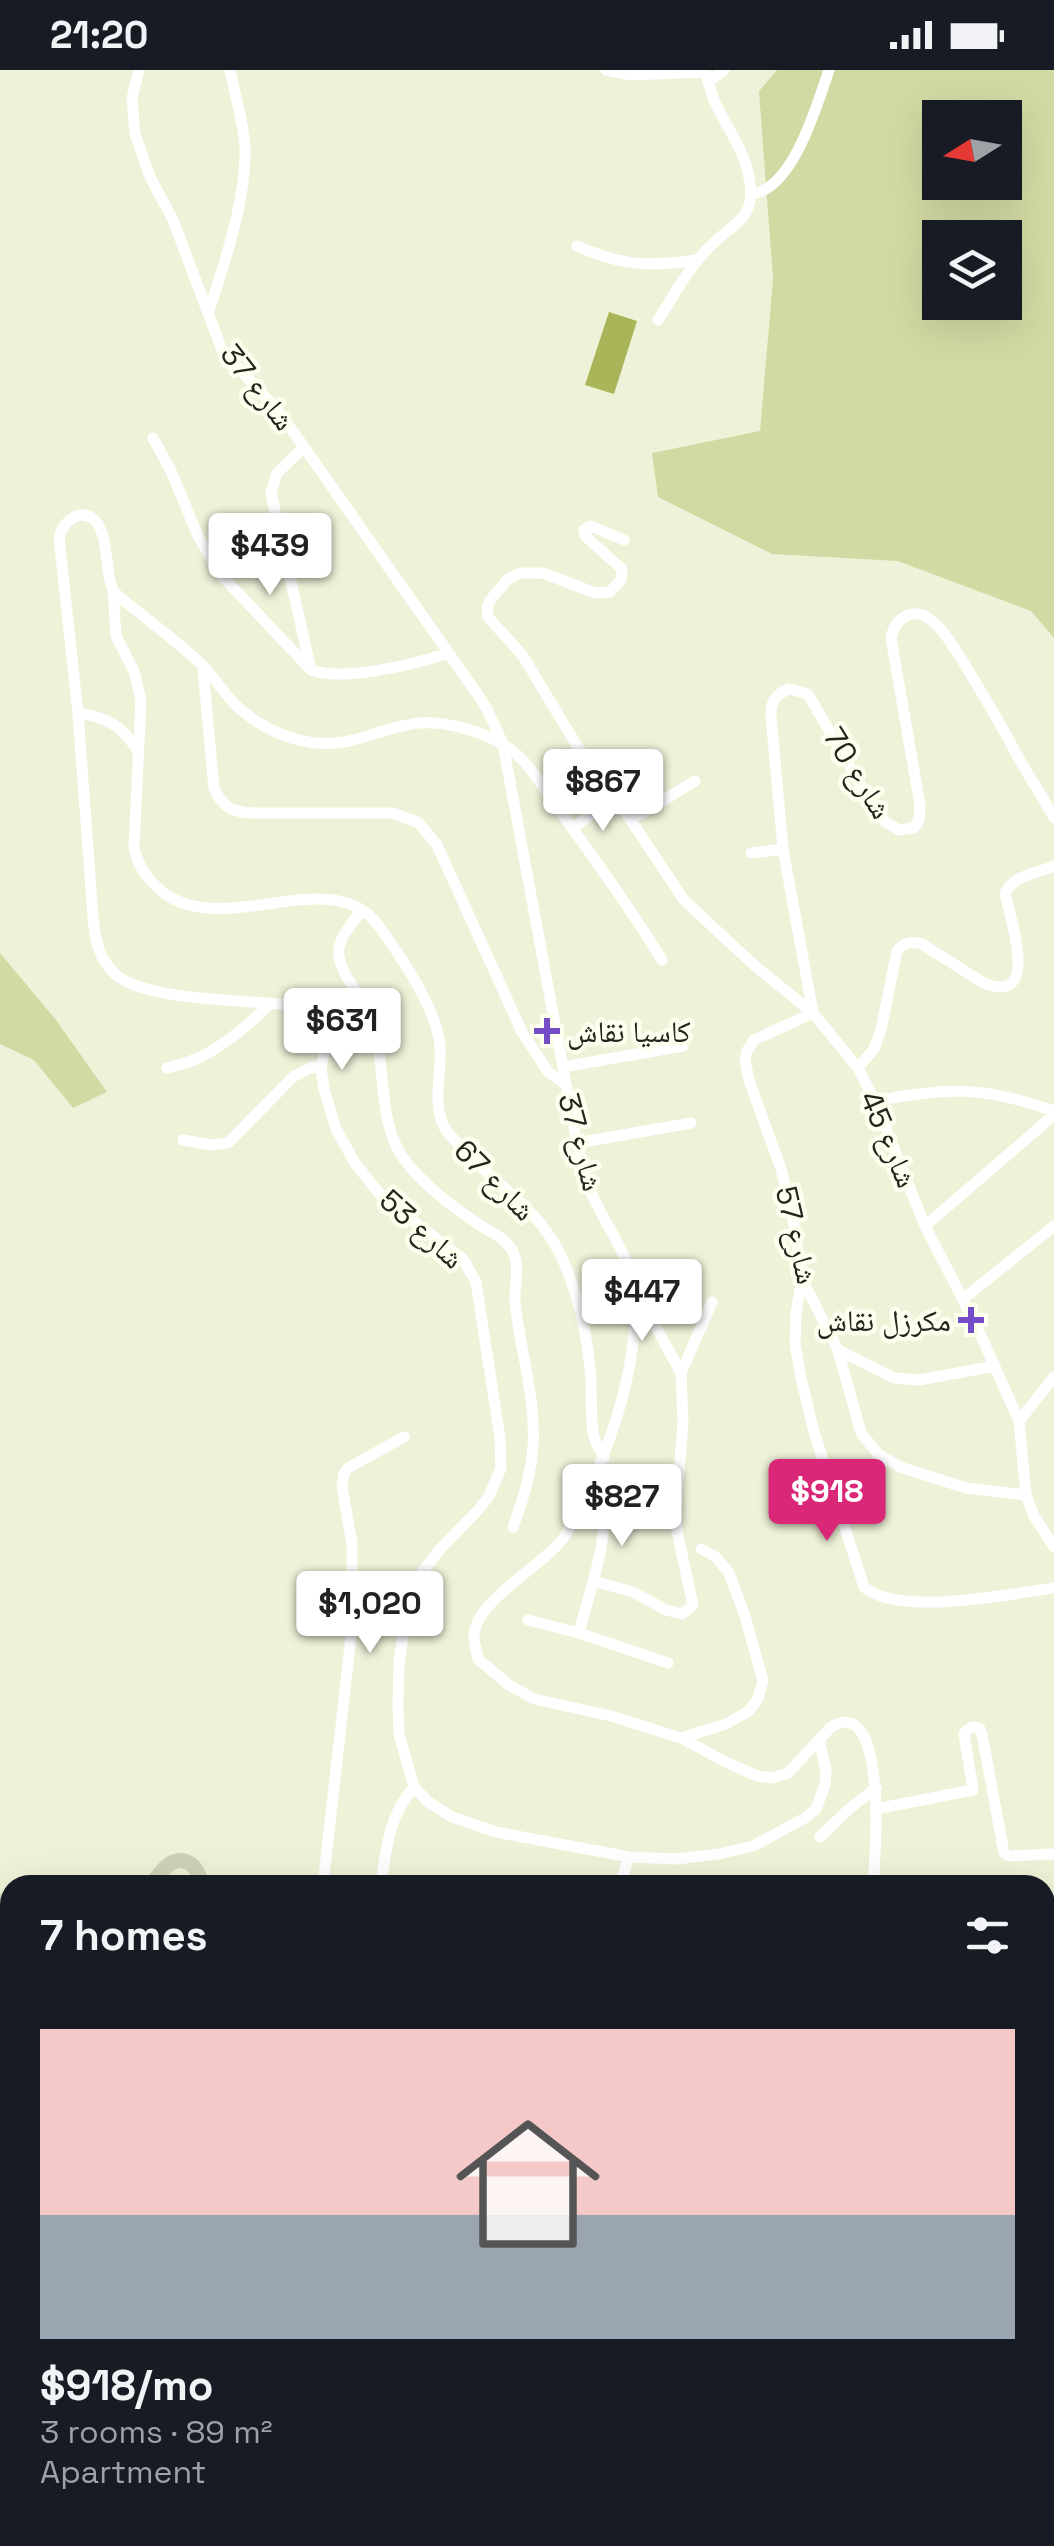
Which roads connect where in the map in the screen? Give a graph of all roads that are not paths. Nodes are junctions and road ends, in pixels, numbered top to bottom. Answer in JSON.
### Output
{"nodes":[{"id":1,"x":139,"y":70,"type":"edge"},
{"id":2,"x":230,"y":70,"type":"edge"},
{"id":3,"x":606,"y":70,"type":"edge"},
{"id":4,"x":724,"y":70,"type":"edge"},
{"id":5,"x":828,"y":70,"type":"edge"},
{"id":6,"x":706,"y":75,"type":"edge"},
{"id":7,"x":750,"y":194,"type":"junction"},
{"id":8,"x":577,"y":246,"type":"dead end"},
{"id":9,"x":697,"y":260,"type":"junction"},
{"id":10,"x":208,"y":314,"type":"junction"},
{"id":11,"x":658,"y":320,"type":"dead end"},
{"id":12,"x":153,"y":438,"type":"dead end"},
{"id":13,"x":304,"y":447,"type":"junction"},
{"id":14,"x":624,"y":540,"type":"dead end"},
{"id":15,"x":114,"y":591,"type":"junction"},
{"id":16,"x":449,"y":654,"type":"junction"},
{"id":17,"x":202,"y":665,"type":"junction"},
{"id":18,"x":311,"y":670,"type":"junction"},
{"id":19,"x":78,"y":713,"type":"junction"},
{"id":20,"x":503,"y":744,"type":"junction"},
{"id":21,"x":139,"y":752,"type":"junction"},
{"id":22,"x":694,"y":782,"type":"dead end"},
{"id":23,"x":615,"y":798,"type":"junction"},
{"id":24,"x":628,"y":816,"type":"junction"},
{"id":25,"x":1054,"y":818,"type":"edge"},
{"id":26,"x":573,"y":828,"type":"junction"},
{"id":27,"x":784,"y":849,"type":"junction"},
{"id":28,"x":750,"y":853,"type":"dead end"},
{"id":29,"x":1054,"y":866,"type":"edge"},
{"id":30,"x":362,"y":910,"type":"junction"},
{"id":31,"x":662,"y":960,"type":"dead end"},
{"id":32,"x":271,"y":1003,"type":"junction"},
{"id":33,"x":814,"y":1013,"type":"junction"},
{"id":34,"x":683,"y":1046,"type":"dead end"},
{"id":35,"x":562,"y":1067,"type":"junction"},
{"id":36,"x":166,"y":1068,"type":"dead end"},
{"id":37,"x":321,"y":1068,"type":"junction"},
{"id":38,"x":858,"y":1068,"type":"junction"},
{"id":39,"x":566,"y":1084,"type":"junction"},
{"id":40,"x":875,"y":1102,"type":"junction"},
{"id":41,"x":1054,"y":1113,"type":"edge"},
{"id":42,"x":691,"y":1124,"type":"dead end"},
{"id":43,"x":183,"y":1140,"type":"dead end"},
{"id":44,"x":577,"y":1143,"type":"junction"},
{"id":45,"x":925,"y":1226,"type":"junction"},
{"id":46,"x":1054,"y":1226,"type":"edge"},
{"id":47,"x":802,"y":1279,"type":"junction"},
{"id":48,"x":635,"y":1297,"type":"junction"},
{"id":49,"x":963,"y":1299,"type":"junction"},
{"id":50,"x":712,"y":1302,"type":"dead end"},
{"id":51,"x":838,"y":1350,"type":"junction"},
{"id":52,"x":995,"y":1366,"type":"junction"},
{"id":53,"x":680,"y":1372,"type":"junction"},
{"id":54,"x":1054,"y":1377,"type":"edge"},
{"id":55,"x":1019,"y":1421,"type":"junction"},
{"id":56,"x":404,"y":1437,"type":"dead end"},
{"id":57,"x":604,"y":1458,"type":"junction"},
{"id":58,"x":594,"y":1479,"type":"junction"},
{"id":59,"x":1026,"y":1494,"type":"junction"},
{"id":60,"x":513,"y":1528,"type":"dead end"},
{"id":61,"x":1054,"y":1547,"type":"edge"},
{"id":62,"x":701,"y":1549,"type":"dead end"},
{"id":63,"x":592,"y":1580,"type":"junction"},
{"id":64,"x":1054,"y":1588,"type":"edge"},
{"id":65,"x":528,"y":1620,"type":"dead end"},
{"id":66,"x":578,"y":1633,"type":"junction"},
{"id":67,"x":668,"y":1662,"type":"dead end"},
{"id":68,"x":681,"y":1738,"type":"junction"},
{"id":69,"x":819,"y":1738,"type":"junction"},
{"id":70,"x":414,"y":1788,"type":"junction"},
{"id":71,"x":876,"y":1788,"type":"junction"},
{"id":72,"x":876,"y":1809,"type":"junction"},
{"id":73,"x":820,"y":1836,"type":"dead end"},
{"id":74,"x":1054,"y":1854,"type":"edge"},
{"id":75,"x":629,"y":1857,"type":"junction"},
{"id":76,"x":160,"y":1875,"type":"edge"},
{"id":77,"x":199,"y":1875,"type":"edge"},
{"id":78,"x":324,"y":1875,"type":"edge"},
{"id":79,"x":384,"y":1875,"type":"edge"},
{"id":80,"x":626,"y":1875,"type":"edge"},
{"id":81,"x":873,"y":1875,"type":"edge"}],
"edges":[{"from":1,"to":10,"type":"street","name":"شارع 37"},
{"from":2,"to":10,"type":"street"},
{"from":3,"to":6,"type":"street"},
{"from":4,"to":6,"type":"street"},
{"from":5,"to":7,"type":"street"},
{"from":6,"to":7,"type":"street"},
{"from":7,"to":9,"type":"street"},
{"from":8,"to":9,"type":"street"},
{"from":9,"to":11,"type":"street"},
{"from":10,"to":13,"type":"street","name":"شارع 37"},
{"from":12,"to":18,"type":"street"},
{"from":13,"to":16,"type":"street","name":"شارع 37"},
{"from":13,"to":18,"type":"street"},
{"from":14,"to":23,"type":"street","name":"شارع 45"},
{"from":15,"to":17,"type":"street"},
{"from":15,"to":19,"type":"street","name":"شارع 53"},
{"from":15,"to":21,"type":"street"},
{"from":16,"to":18,"type":"street"},
{"from":16,"to":20,"type":"street","name":"شارع 37"},
{"from":17,"to":20,"type":"street"},
{"from":17,"to":39,"type":"street"},
{"from":19,"to":21,"type":"street"},
{"from":19,"to":32,"type":"street","name":"شارع 53"},
{"from":20,"to":26,"type":"street"},
{"from":20,"to":35,"type":"street","name":"شارع 37"},
{"from":21,"to":30,"type":"street"},
{"from":22,"to":24,"type":"street"},
{"from":23,"to":24,"type":"street","name":"شارع 45"},
{"from":23,"to":26,"type":"street"},
{"from":24,"to":33,"type":"street","name":"شارع 45"},
{"from":25,"to":27,"type":"street","name":"شارع 70"},
{"from":26,"to":31,"type":"street"},
{"from":27,"to":28,"type":"street"},
{"from":27,"to":33,"type":"street","name":"شارع 70"},
{"from":29,"to":38,"type":"street"},
{"from":30,"to":57,"type":"street","name":"شارع 67"},
{"from":30,"to":60,"type":"street"},
{"from":32,"to":36,"type":"street"},
{"from":32,"to":37,"type":"street","name":"شارع 53"},
{"from":33,"to":38,"type":"street","name":"شارع 45"},
{"from":33,"to":47,"type":"street","name":"شارع 57"},
{"from":34,"to":35,"type":"street"},
{"from":35,"to":39,"type":"street","name":"شارع 37"},
{"from":37,"to":43,"type":"street"},
{"from":37,"to":70,"type":"street","name":"شارع 53"},
{"from":38,"to":40,"type":"street","name":"شارع 45"},
{"from":39,"to":44,"type":"street","name":"شارع 37"},
{"from":40,"to":41,"type":"street"},
{"from":40,"to":45,"type":"street","name":"شارع 45"},
{"from":41,"to":45,"type":"street"},
{"from":42,"to":44,"type":"street"},
{"from":44,"to":48,"type":"street","name":"شارع 37"},
{"from":45,"to":49,"type":"street","name":"شارع 45"},
{"from":46,"to":49,"type":"street"},
{"from":47,"to":51,"type":"street","name":"شارع 57"},
{"from":47,"to":64,"type":"street"},
{"from":48,"to":53,"type":"street"},
{"from":48,"to":57,"type":"street","name":"شارع 37"},
{"from":49,"to":52,"type":"street","name":"شارع 45"},
{"from":50,"to":53,"type":"street"},
{"from":51,"to":52,"type":"street"},
{"from":51,"to":59,"type":"street","name":"شارع 57"},
{"from":52,"to":55,"type":"street","name":"شارع 45"},
{"from":53,"to":63,"type":"street"},
{"from":54,"to":55,"type":"street"},
{"from":55,"to":59,"type":"street","name":"شارع 45"},
{"from":56,"to":78,"type":"street"},
{"from":57,"to":58,"type":"street","name":"شارع 37"},
{"from":58,"to":63,"type":"street"},
{"from":58,"to":68,"type":"street","name":"شارع 37"},
{"from":59,"to":61,"type":"street","name":"شارع 45"},
{"from":62,"to":68,"type":"street"},
{"from":63,"to":66,"type":"street"},
{"from":65,"to":66,"type":"street"},
{"from":66,"to":67,"type":"street"},
{"from":68,"to":69,"type":"street","name":"شارع 37"},
{"from":69,"to":71,"type":"street"},
{"from":69,"to":75,"type":"street"},
{"from":70,"to":75,"type":"street"},
{"from":70,"to":79,"type":"street"},
{"from":71,"to":72,"type":"street"},
{"from":71,"to":73,"type":"street"},
{"from":72,"to":74,"type":"street"},
{"from":72,"to":81,"type":"street"},
{"from":75,"to":80,"type":"street"},
{"from":76,"to":77,"type":"street"}]}
